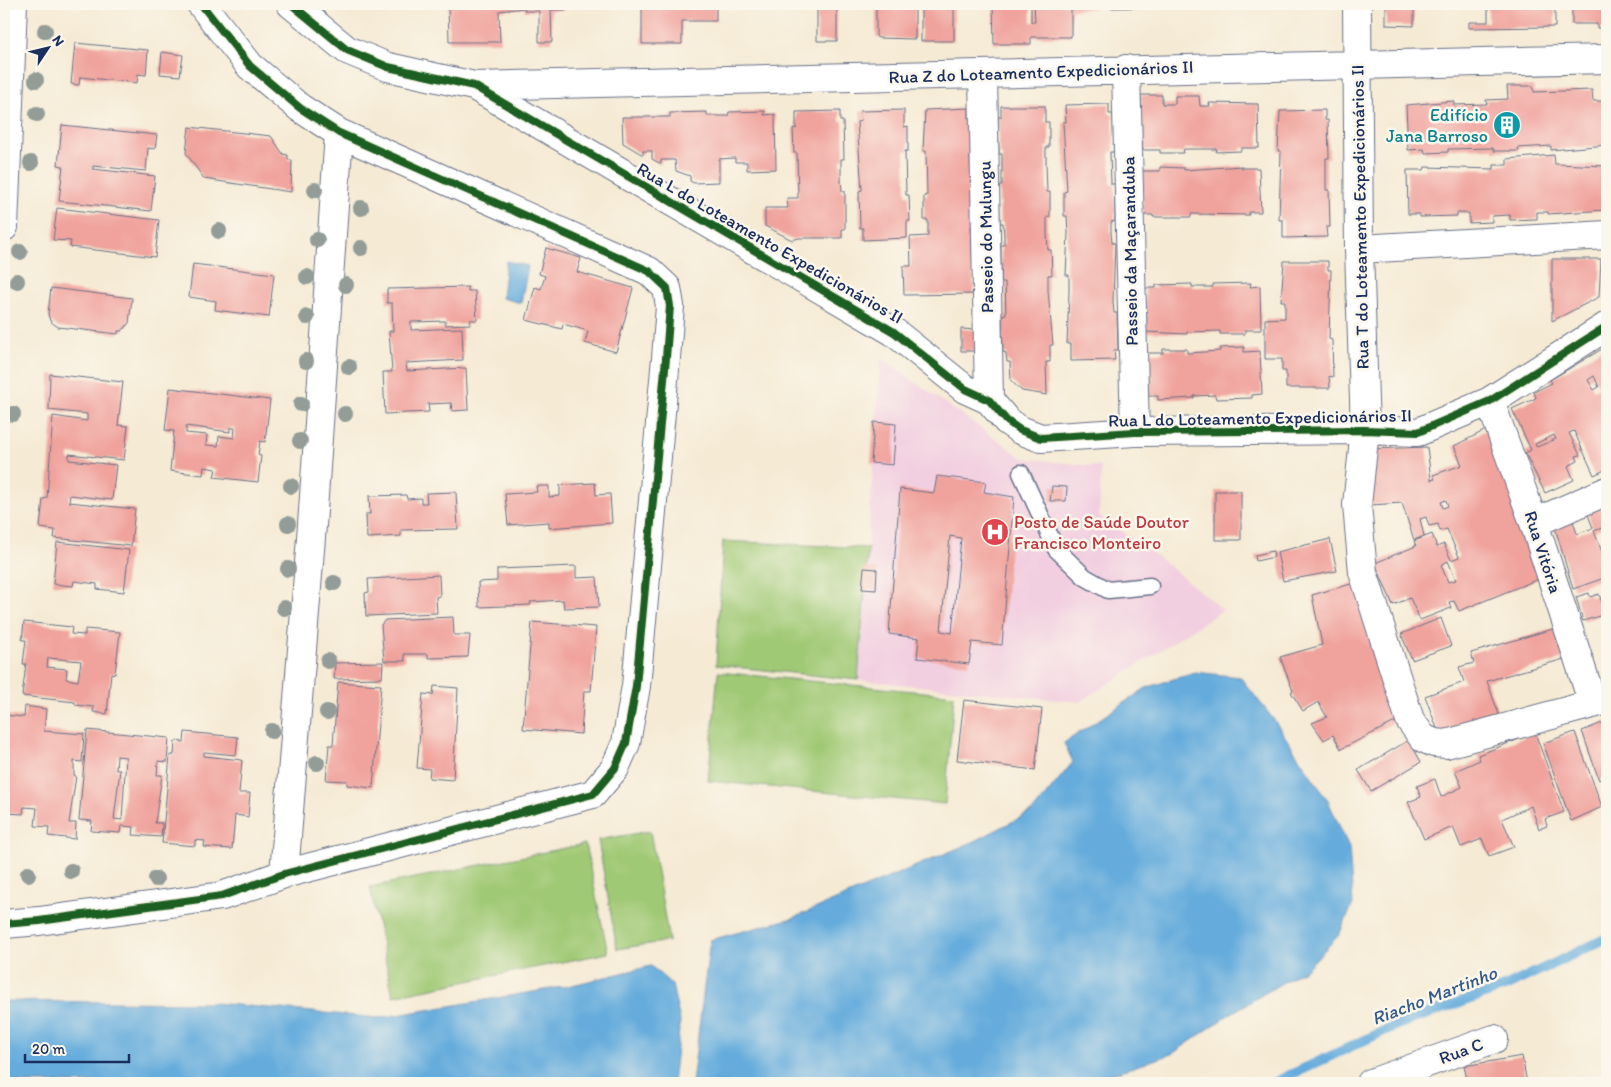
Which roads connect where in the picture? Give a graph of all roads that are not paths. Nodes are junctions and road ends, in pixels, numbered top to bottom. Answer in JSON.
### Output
{"nodes":[{"id":1,"x":13,"y":4,"type":"edge"},
{"id":2,"x":200,"y":4,"type":"edge"},
{"id":3,"x":291,"y":4,"type":"edge"},
{"id":4,"x":1357,"y":4,"type":"edge"},
{"id":5,"x":1607,"y":59,"type":"edge"},
{"id":6,"x":1357,"y":64,"type":"junction"},
{"id":7,"x":1126,"y":69,"type":"junction"},
{"id":8,"x":984,"y":74,"type":"junction"},
{"id":9,"x":474,"y":86,"type":"junction"},
{"id":10,"x":339,"y":133,"type":"junction"},
{"id":11,"x":4,"y":227,"type":"edge"},
{"id":12,"x":1607,"y":235,"type":"edge"},
{"id":13,"x":1359,"y":249,"type":"junction"},
{"id":14,"x":1607,"y":326,"type":"edge"},
{"id":15,"x":989,"y":400,"type":"junction"},
{"id":16,"x":1490,"y":401,"type":"junction"},
{"id":17,"x":1365,"y":430,"type":"junction"},
{"id":18,"x":1135,"y":432,"type":"junction"},
{"id":19,"x":1021,"y":473,"type":"dead end"},
{"id":20,"x":1607,"y":492,"type":"edge"},
{"id":21,"x":1534,"y":523,"type":"junction"},
{"id":22,"x":1150,"y":586,"type":"dead end"},
{"id":23,"x":1600,"y":702,"type":"edge"},
{"id":24,"x":284,"y":874,"type":"junction"},
{"id":25,"x":4,"y":924,"type":"edge"},
{"id":26,"x":1494,"y":1039,"type":"dead end"},
{"id":27,"x":1371,"y":1083,"type":"edge"}],
"edges":[{"from":1,"to":11,"type":"street"},
{"from":2,"to":10,"type":"street"},
{"from":3,"to":9,"type":"street","name":"Rua L do Loteamento Expedicionários II"},
{"from":4,"to":6,"type":"street","name":"Rua T do Loteamento Expedicionários II"},
{"from":5,"to":6,"type":"street","name":"Rua Z do Loteamento Expedicionários II"},
{"from":6,"to":7,"type":"street","name":"Rua Z do Loteamento Expedicionários II"},
{"from":6,"to":13,"type":"street","name":"Rua T do Loteamento Expedicionários II"},
{"from":7,"to":8,"type":"street","name":"Rua Z do Loteamento Expedicionários II"},
{"from":7,"to":18,"type":"street","name":"Passeio da Maçaranduba"},
{"from":8,"to":9,"type":"street","name":"Rua Z do Loteamento Expedicionários II"},
{"from":8,"to":15,"type":"street","name":"Passeio do Mulungu"},
{"from":9,"to":15,"type":"street","name":"Rua L do Loteamento Expedicionários II"},
{"from":10,"to":24,"type":"street"},
{"from":10,"to":24,"type":"street"},
{"from":12,"to":13,"type":"street"},
{"from":13,"to":17,"type":"street","name":"Rua T do Loteamento Expedicionários II"},
{"from":14,"to":16,"type":"street","name":"Rua L do Loteamento Expedicionários II"},
{"from":15,"to":18,"type":"street","name":"Rua L do Loteamento Expedicionários II"},
{"from":16,"to":17,"type":"street","name":"Rua L do Loteamento Expedicionários II"},
{"from":16,"to":21,"type":"street","name":"Rua Vitória"},
{"from":17,"to":18,"type":"street","name":"Rua L do Loteamento Expedicionários II"},
{"from":17,"to":23,"type":"street","name":"Rua T do Loteamento Expedicionários II"},
{"from":19,"to":22,"type":"lane"},
{"from":20,"to":21,"type":"street"},
{"from":21,"to":23,"type":"street","name":"Rua Vitória"},
{"from":24,"to":25,"type":"street"},
{"from":26,"to":27,"type":"street","name":"Rua C"}]}
